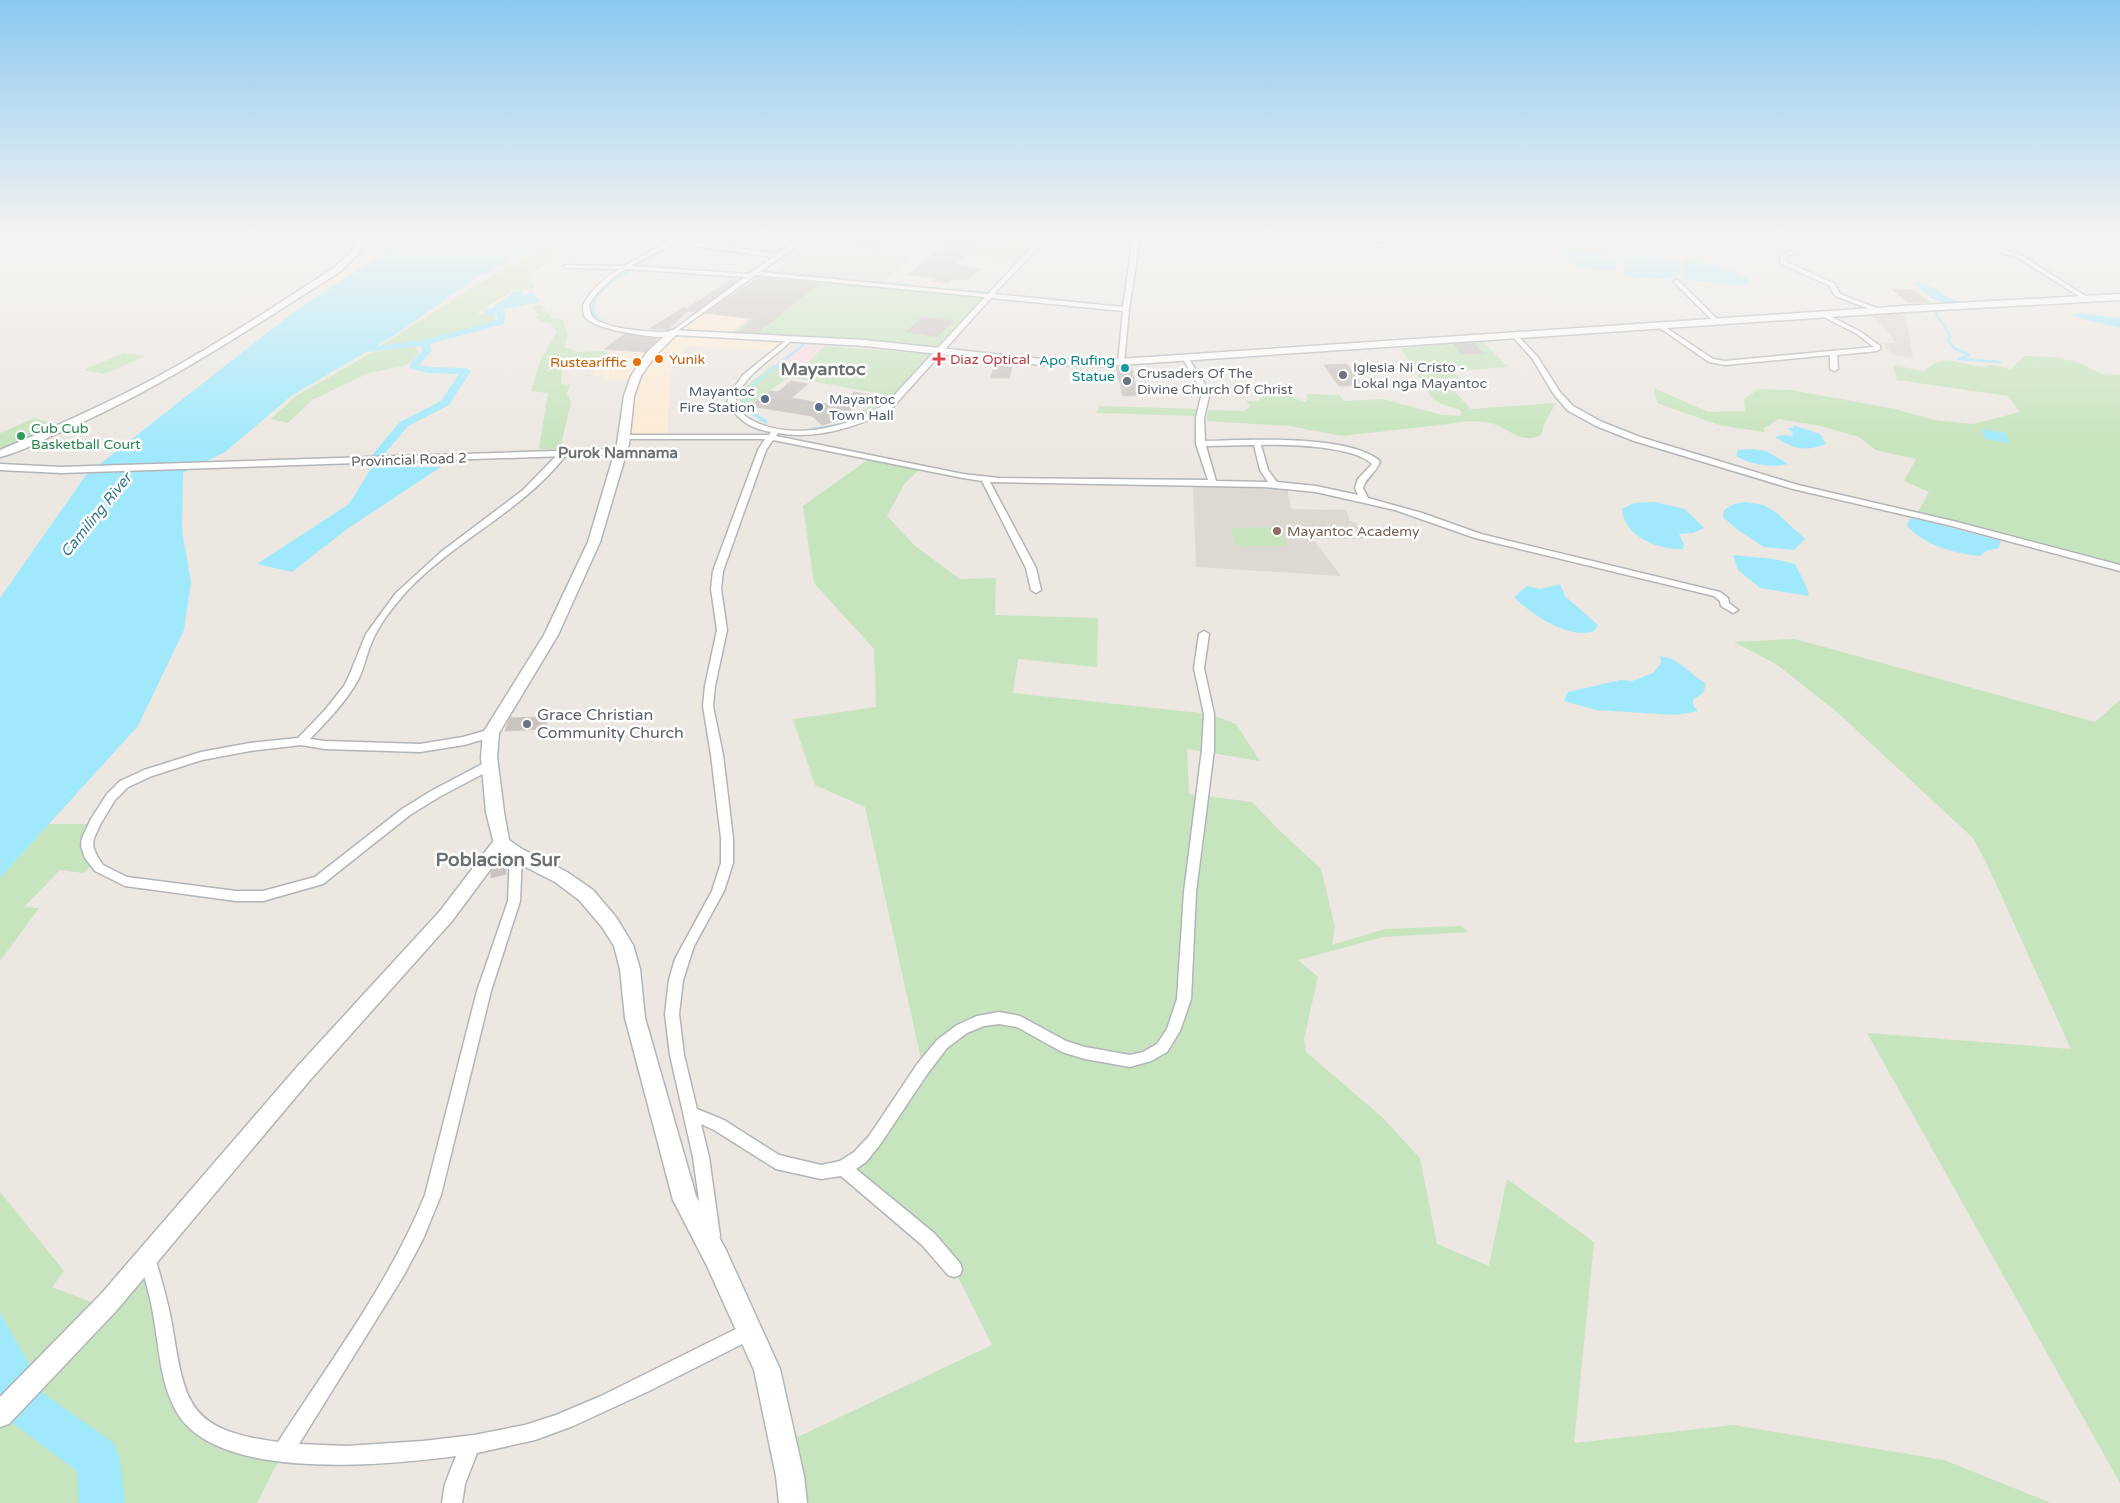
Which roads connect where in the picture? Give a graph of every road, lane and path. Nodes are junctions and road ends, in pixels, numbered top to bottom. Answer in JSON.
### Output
{"nodes":[{"id":1,"x":277,"y":307,"type":"edge"},
{"id":2,"x":586,"y":307,"type":"edge"},
{"id":3,"x":707,"y":307,"type":"edge"},
{"id":4,"x":979,"y":307,"type":"edge"},
{"id":5,"x":1108,"y":307,"type":"edge"},
{"id":6,"x":1702,"y":307,"type":"edge"},
{"id":7,"x":1872,"y":307,"type":"edge"},
{"id":8,"x":1954,"y":307,"type":"edge"},
{"id":9,"x":1126,"y":309,"type":"joint"},
{"id":10,"x":1880,"y":311,"type":"junction"},
{"id":11,"x":1824,"y":315,"type":"junction"},
{"id":12,"x":1716,"y":322,"type":"junction"},
{"id":13,"x":1660,"y":326,"type":"junction"},
{"id":14,"x":669,"y":334,"type":"junction"},
{"id":15,"x":1514,"y":336,"type":"junction"},
{"id":16,"x":789,"y":340,"type":"junction"},
{"id":17,"x":940,"y":351,"type":"junction"},
{"id":18,"x":1833,"y":353,"type":"junction"},
{"id":19,"x":1186,"y":359,"type":"junction"},
{"id":20,"x":1122,"y":363,"type":"junction"},
{"id":21,"x":1834,"y":369,"type":"dead end"},
{"id":22,"x":773,"y":433,"type":"junction"},
{"id":23,"x":1257,"y":443,"type":"junction"},
{"id":24,"x":622,"y":444,"type":"junction"},
{"id":25,"x":1200,"y":444,"type":"junction"},
{"id":26,"x":0,"y":454,"type":"edge"},
{"id":27,"x":562,"y":455,"type":"junction"},
{"id":28,"x":0,"y":467,"type":"edge"},
{"id":29,"x":985,"y":479,"type":"junction"},
{"id":30,"x":1213,"y":483,"type":"junction"},
{"id":31,"x":1275,"y":486,"type":"junction"},
{"id":32,"x":1365,"y":500,"type":"junction"},
{"id":33,"x":2120,"y":568,"type":"edge"},
{"id":34,"x":1036,"y":590,"type":"dead end"},
{"id":35,"x":1733,"y":610,"type":"dead end"},
{"id":36,"x":1204,"y":634,"type":"dead end"},
{"id":37,"x":491,"y":733,"type":"junction"},
{"id":38,"x":301,"y":740,"type":"junction"},
{"id":39,"x":490,"y":765,"type":"junction"},
{"id":40,"x":508,"y":848,"type":"junction"},
{"id":41,"x":690,"y":1114,"type":"junction"},
{"id":42,"x":843,"y":1168,"type":"junction"},
{"id":43,"x":147,"y":1257,"type":"junction"},
{"id":44,"x":716,"y":1257,"type":"junction"},
{"id":45,"x":954,"y":1269,"type":"dead end"},
{"id":46,"x":750,"y":1331,"type":"junction"},
{"id":47,"x":0,"y":1414,"type":"edge"},
{"id":48,"x":470,"y":1446,"type":"junction"},
{"id":49,"x":283,"y":1452,"type":"junction"},
{"id":50,"x":452,"y":1503,"type":"edge"},
{"id":51,"x":793,"y":1503,"type":"edge"}],
"edges":[{"from":1,"to":26,"type":"street"},
{"from":2,"to":14,"type":"street"},
{"from":3,"to":14,"type":"street"},
{"from":4,"to":17,"type":"street"},
{"from":5,"to":9,"type":"street"},
{"from":6,"to":12,"type":"street"},
{"from":7,"to":10,"type":"street"},
{"from":8,"to":10,"type":"main road"},
{"from":9,"to":20,"type":"street"},
{"from":10,"to":11,"type":"main road"},
{"from":11,"to":12,"type":"main road"},
{"from":11,"to":18,"type":"street"},
{"from":12,"to":13,"type":"main road"},
{"from":13,"to":15,"type":"main road"},
{"from":13,"to":18,"type":"street"},
{"from":14,"to":16,"type":"main road"},
{"from":14,"to":24,"type":"main road"},
{"from":15,"to":19,"type":"main road"},
{"from":15,"to":33,"type":"street"},
{"from":16,"to":17,"type":"main road"},
{"from":16,"to":22,"type":"street"},
{"from":17,"to":20,"type":"main road"},
{"from":17,"to":22,"type":"street"},
{"from":18,"to":21,"type":"street"},
{"from":19,"to":20,"type":"main road"},
{"from":19,"to":25,"type":"street"},
{"from":22,"to":24,"type":"street"},
{"from":22,"to":29,"type":"street"},
{"from":22,"to":41,"type":"street"},
{"from":23,"to":25,"type":"street"},
{"from":23,"to":31,"type":"street"},
{"from":23,"to":32,"type":"street"},
{"from":24,"to":27,"type":"street","name":"Provincial Road 2"},
{"from":24,"to":37,"type":"main road"},
{"from":25,"to":30,"type":"street"},
{"from":27,"to":28,"type":"street","name":"Provincial Road 2"},
{"from":27,"to":38,"type":"street"},
{"from":29,"to":30,"type":"street"},
{"from":29,"to":34,"type":"street"},
{"from":30,"to":31,"type":"street"},
{"from":31,"to":32,"type":"street"},
{"from":32,"to":35,"type":"street"},
{"from":36,"to":42,"type":"street"},
{"from":37,"to":38,"type":"street"},
{"from":37,"to":39,"type":"main road"},
{"from":38,"to":39,"type":"street"},
{"from":39,"to":40,"type":"main road"},
{"from":40,"to":43,"type":"street"},
{"from":40,"to":44,"type":"main road"},
{"from":40,"to":49,"type":"street"},
{"from":41,"to":42,"type":"street"},
{"from":41,"to":44,"type":"street"},
{"from":42,"to":45,"type":"street"},
{"from":43,"to":47,"type":"street"},
{"from":43,"to":49,"type":"street"},
{"from":44,"to":46,"type":"main road"},
{"from":46,"to":48,"type":"street"},
{"from":46,"to":51,"type":"main road"},
{"from":48,"to":49,"type":"street"},
{"from":48,"to":50,"type":"street"}]}
